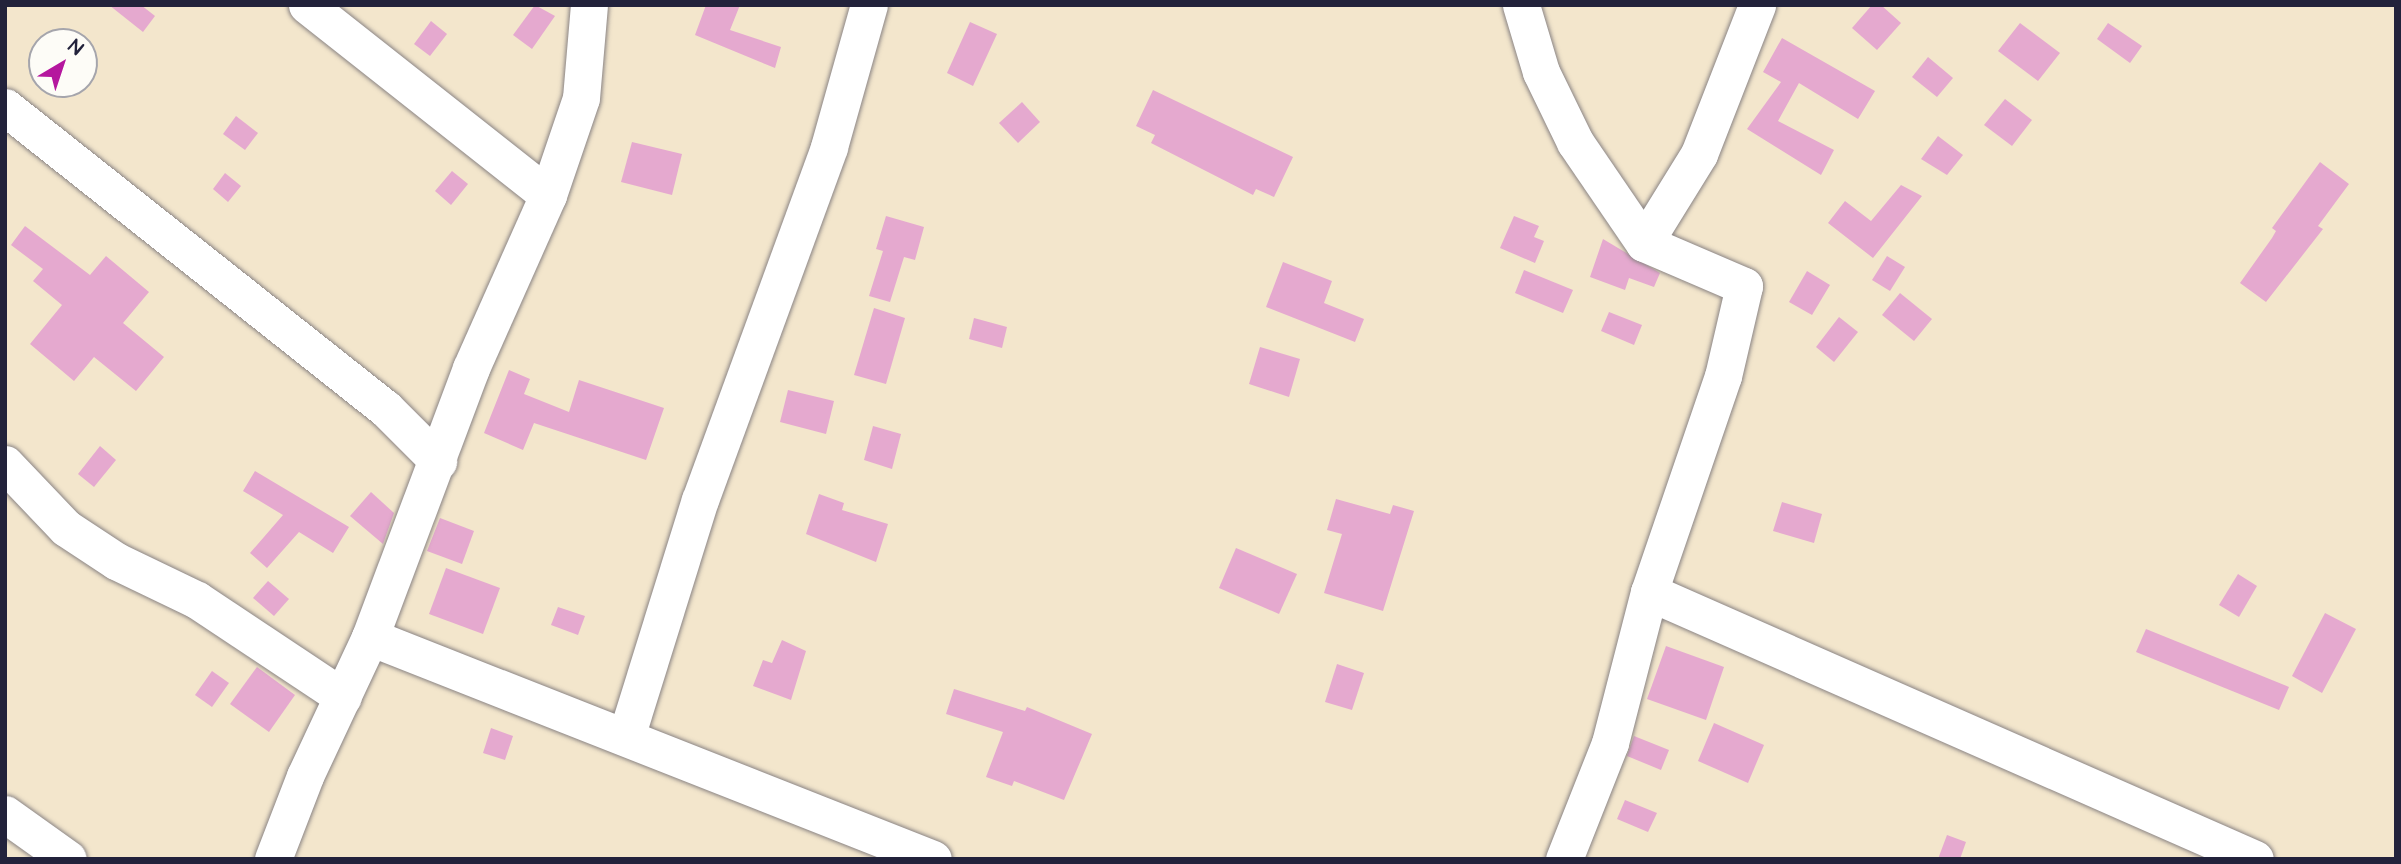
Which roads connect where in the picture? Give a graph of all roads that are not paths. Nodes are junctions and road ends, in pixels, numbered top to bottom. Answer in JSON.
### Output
{"nodes":[{"id":1,"x":307,"y":5,"type":"edge"},
{"id":2,"x":589,"y":5,"type":"edge"},
{"id":3,"x":870,"y":5,"type":"edge"},
{"id":4,"x":1521,"y":5,"type":"edge"},
{"id":5,"x":1757,"y":5,"type":"edge"},
{"id":6,"x":5,"y":107,"type":"edge"},
{"id":7,"x":548,"y":195,"type":"junction"},
{"id":8,"x":1644,"y":243,"type":"junction"},
{"id":9,"x":438,"y":461,"type":"junction"},
{"id":10,"x":5,"y":464,"type":"edge"},
{"id":11,"x":1649,"y":592,"type":"junction"},
{"id":12,"x":370,"y":637,"type":"junction"},
{"id":13,"x":343,"y":697,"type":"junction"},
{"id":14,"x":626,"y":737,"type":"junction"},
{"id":15,"x":5,"y":814,"type":"edge"},
{"id":16,"x":2252,"y":858,"type":"edge"},
{"id":17,"x":68,"y":859,"type":"edge"},
{"id":18,"x":273,"y":859,"type":"edge"},
{"id":19,"x":933,"y":859,"type":"edge"},
{"id":20,"x":1564,"y":859,"type":"edge"}],
"edges":[{"from":1,"to":7,"type":"street"},
{"from":2,"to":7,"type":"street"},
{"from":3,"to":14,"type":"street"},
{"from":4,"to":8,"type":"street"},
{"from":5,"to":8,"type":"street"},
{"from":6,"to":9,"type":"street"},
{"from":7,"to":9,"type":"street"},
{"from":8,"to":11,"type":"street"},
{"from":9,"to":12,"type":"street"},
{"from":10,"to":13,"type":"street"},
{"from":11,"to":16,"type":"street"},
{"from":11,"to":20,"type":"street"},
{"from":12,"to":13,"type":"street"},
{"from":12,"to":14,"type":"street"},
{"from":13,"to":18,"type":"street"},
{"from":14,"to":19,"type":"street"},
{"from":15,"to":17,"type":"street"}]}
